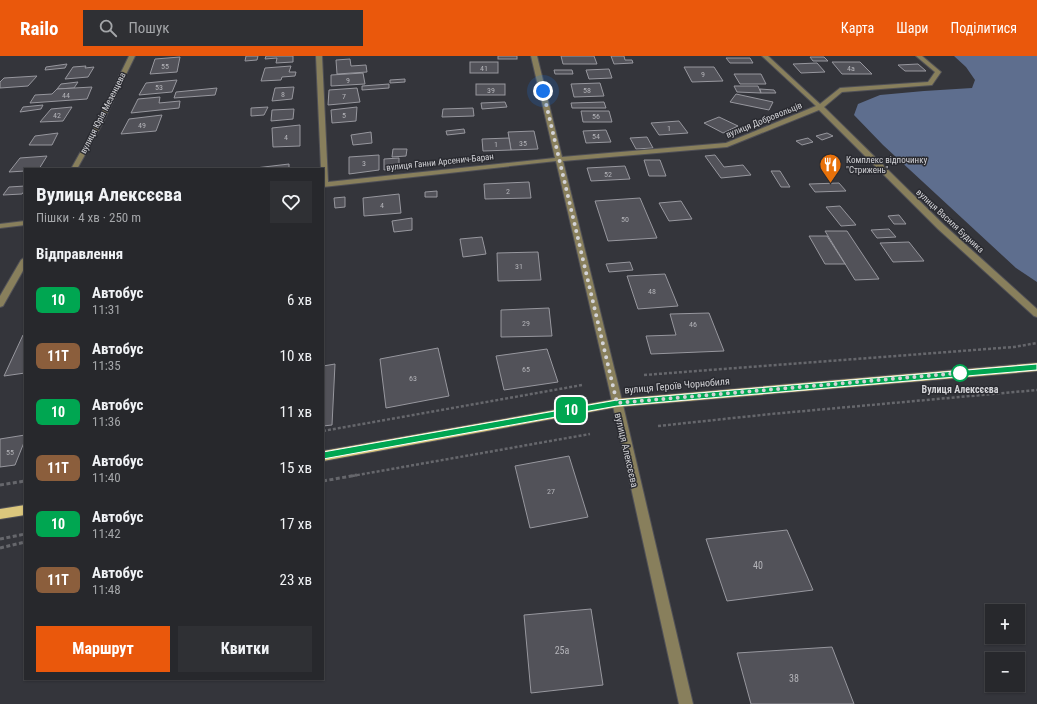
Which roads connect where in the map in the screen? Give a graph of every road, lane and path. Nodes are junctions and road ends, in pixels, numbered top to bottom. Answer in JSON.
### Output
{"nodes":[{"id":1,"x":132,"y":56,"type":"edge"},
{"id":2,"x":319,"y":56,"type":"edge"},
{"id":3,"x":534,"y":56,"type":"edge"},
{"id":4,"x":765,"y":56,"type":"edge"},
{"id":5,"x":919,"y":56,"type":"edge"},
{"id":6,"x":820,"y":107,"type":"junction"},
{"id":7,"x":560,"y":159,"type":"junction"},
{"id":8,"x":75,"y":168,"type":"edge"},
{"id":9,"x":323,"y":168,"type":"edge"},
{"id":10,"x":324,"y":185,"type":"edge"},
{"id":11,"x":24,"y":223,"type":"edge"},
{"id":12,"x":0,"y":226,"type":"edge"},
{"id":13,"x":24,"y":262,"type":"edge"},
{"id":14,"x":0,"y":304,"type":"edge"},
{"id":15,"x":1037,"y":314,"type":"edge"},
{"id":16,"x":1037,"y":343,"type":"edge"},
{"id":17,"x":1037,"y":367,"type":"edge"},
{"id":18,"x":644,"y":375,"type":"dead end"},
{"id":19,"x":582,"y":385,"type":"dead end"},
{"id":20,"x":1037,"y":390,"type":"edge"},
{"id":21,"x":617,"y":403,"type":"junction"},
{"id":22,"x":658,"y":426,"type":"dead end"},
{"id":23,"x":324,"y":430,"type":"edge"},
{"id":24,"x":590,"y":434,"type":"dead end"},
{"id":25,"x":324,"y":456,"type":"edge"},
{"id":26,"x":24,"y":481,"type":"edge"},
{"id":27,"x":324,"y":481,"type":"edge"},
{"id":28,"x":0,"y":485,"type":"edge"},
{"id":29,"x":24,"y":510,"type":"edge"},
{"id":30,"x":0,"y":514,"type":"edge"},
{"id":31,"x":24,"y":534,"type":"edge"},
{"id":32,"x":0,"y":539,"type":"edge"},
{"id":33,"x":24,"y":542,"type":"edge"},
{"id":34,"x":0,"y":548,"type":"edge"},
{"id":35,"x":686,"y":704,"type":"edge"}],
"edges":[{"from":1,"to":8,"type":"street","name":"вулиця Юрія Мезенцева"},
{"from":2,"to":9,"type":"street"},
{"from":3,"to":7,"type":"street","name":"вулиця Алексєєва"},
{"from":4,"to":6,"type":"street","name":"вулиця Василя Будника"},
{"from":5,"to":6,"type":"street","name":"вулиця Добровольців"},
{"from":6,"to":7,"type":"street","name":"вулиця Добровольців"},
{"from":6,"to":15,"type":"street","name":"вулиця Василя Будника"},
{"from":7,"to":10,"type":"street","name":"вулиця Ганни Арсенич-Баран"},
{"from":7,"to":21,"type":"street","name":"вулиця Алексєєва"},
{"from":11,"to":12,"type":"street"},
{"from":13,"to":14,"type":"street"},
{"from":16,"to":18,"type":"path"},
{"from":17,"to":21,"type":"main road","name":"вулиця Героїв Чорнобиля"},
{"from":19,"to":23,"type":"path"},
{"from":20,"to":22,"type":"path"},
{"from":21,"to":25,"type":"main road","name":"вулиця Героїв Чорнобиля"},
{"from":21,"to":35,"type":"street","name":"вулиця Алексєєва"},
{"from":24,"to":27,"type":"path"},
{"from":26,"to":28,"type":"path"},
{"from":29,"to":30,"type":"main road"},
{"from":31,"to":32,"type":"path"},
{"from":33,"to":34,"type":"path"}]}
